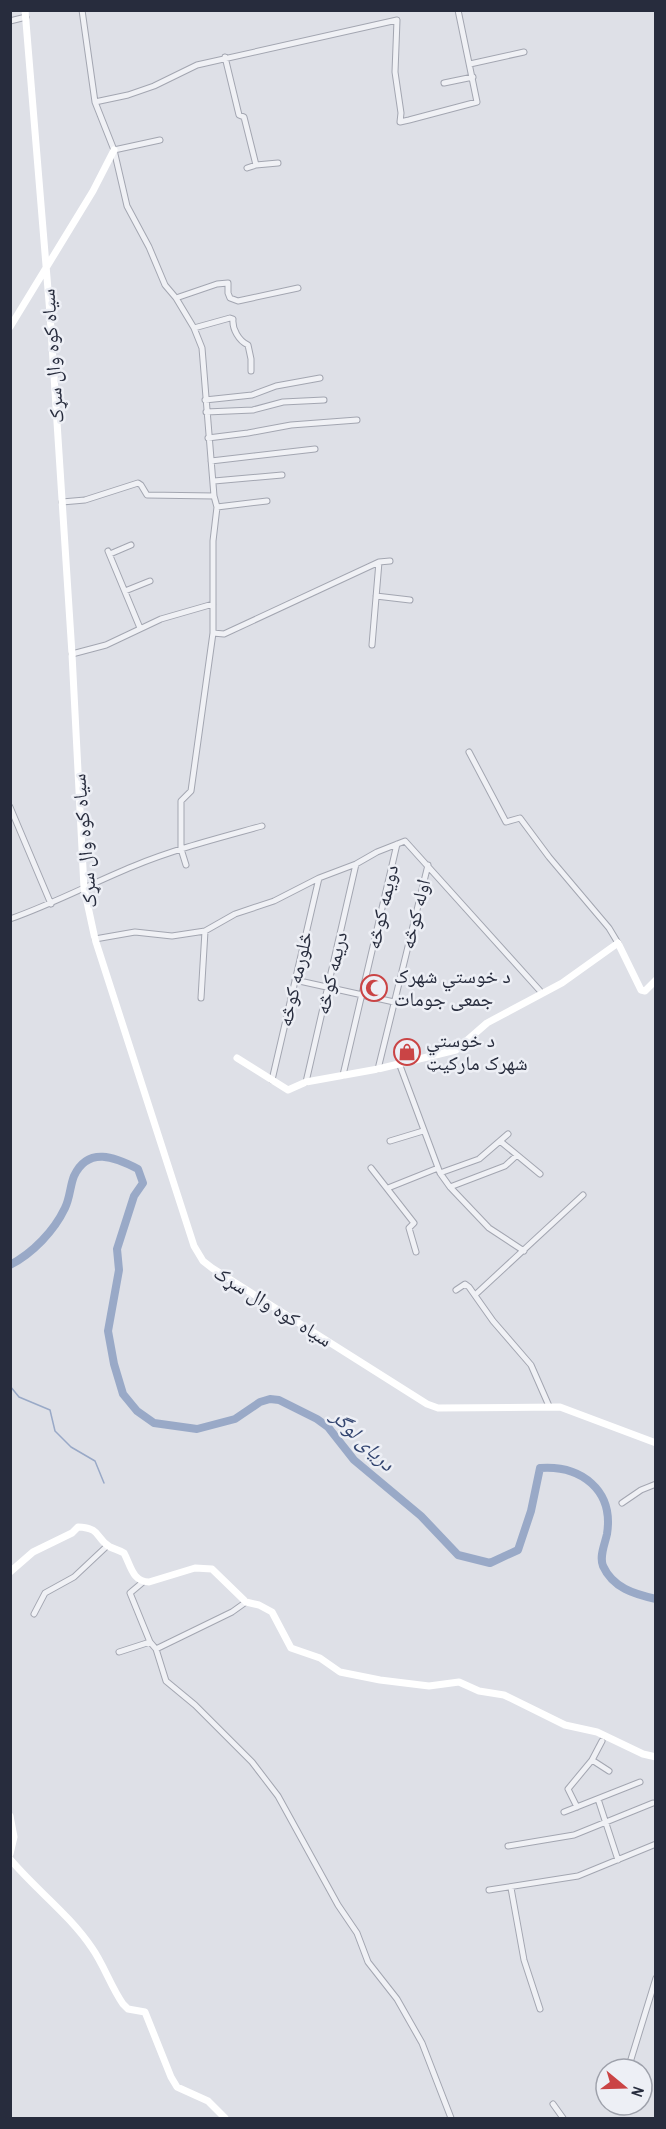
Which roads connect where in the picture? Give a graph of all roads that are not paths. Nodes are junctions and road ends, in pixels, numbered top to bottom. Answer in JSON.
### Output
{"nodes":[{"id":1,"x":82,"y":10,"type":"edge"},
{"id":2,"x":458,"y":10,"type":"edge"},
{"id":3,"x":25,"y":14,"type":"edge"},
{"id":4,"x":10,"y":21,"type":"edge"},
{"id":5,"x":524,"y":52,"type":"dead end"},
{"id":6,"x":225,"y":57,"type":"junction"},
{"id":7,"x":470,"y":64,"type":"junction"},
{"id":8,"x":473,"y":77,"type":"junction"},
{"id":9,"x":444,"y":83,"type":"dead end"},
{"id":10,"x":95,"y":102,"type":"junction"},
{"id":11,"x":160,"y":140,"type":"dead end"},
{"id":12,"x":114,"y":150,"type":"junction"},
{"id":13,"x":278,"y":163,"type":"dead end"},
{"id":14,"x":256,"y":165,"type":"junction"},
{"id":15,"x":247,"y":168,"type":"dead end"},
{"id":16,"x":46,"y":269,"type":"junction"},
{"id":17,"x":298,"y":288,"type":"dead end"},
{"id":18,"x":176,"y":298,"type":"junction"},
{"id":19,"x":10,"y":327,"type":"edge"},
{"id":20,"x":194,"y":328,"type":"junction"},
{"id":21,"x":251,"y":371,"type":"dead end"},
{"id":22,"x":320,"y":378,"type":"dead end"},
{"id":23,"x":205,"y":400,"type":"junction"},
{"id":24,"x":324,"y":400,"type":"dead end"},
{"id":25,"x":206,"y":412,"type":"junction"},
{"id":26,"x":357,"y":420,"type":"dead end"},
{"id":27,"x":208,"y":438,"type":"junction"},
{"id":28,"x":315,"y":449,"type":"dead end"},
{"id":29,"x":211,"y":460,"type":"junction"},
{"id":30,"x":282,"y":475,"type":"dead end"},
{"id":31,"x":214,"y":481,"type":"junction"},
{"id":32,"x":214,"y":496,"type":"junction"},
{"id":33,"x":267,"y":501,"type":"dead end"},
{"id":34,"x":62,"y":502,"type":"junction"},
{"id":35,"x":217,"y":507,"type":"junction"},
{"id":36,"x":131,"y":545,"type":"dead end"},
{"id":37,"x":390,"y":561,"type":"dead end"},
{"id":38,"x":379,"y":562,"type":"junction"},
{"id":39,"x":150,"y":581,"type":"dead end"},
{"id":40,"x":125,"y":591,"type":"junction"},
{"id":41,"x":376,"y":596,"type":"junction"},
{"id":42,"x":410,"y":600,"type":"dead end"},
{"id":43,"x":213,"y":604,"type":"junction"},
{"id":44,"x":140,"y":628,"type":"junction"},
{"id":45,"x":213,"y":633,"type":"junction"},
{"id":46,"x":372,"y":645,"type":"dead end"},
{"id":47,"x":72,"y":654,"type":"junction"},
{"id":48,"x":469,"y":752,"type":"dead end"},
{"id":49,"x":10,"y":807,"type":"edge"},
{"id":50,"x":262,"y":825,"type":"dead end"},
{"id":51,"x":397,"y":844,"type":"junction"},
{"id":52,"x":181,"y":849,"type":"junction"},
{"id":53,"x":186,"y":864,"type":"dead end"},
{"id":54,"x":356,"y":864,"type":"junction"},
{"id":55,"x":428,"y":865,"type":"junction"},
{"id":56,"x":319,"y":878,"type":"junction"},
{"id":57,"x":84,"y":888,"type":"junction"},
{"id":58,"x":51,"y":904,"type":"junction"},
{"id":59,"x":10,"y":919,"type":"edge"},
{"id":60,"x":205,"y":931,"type":"junction"},
{"id":61,"x":95,"y":939,"type":"junction"},
{"id":62,"x":618,"y":944,"type":"junction"},
{"id":63,"x":295,"y":980,"type":"junction"},
{"id":64,"x":656,"y":980,"type":"edge"},
{"id":65,"x":328,"y":987,"type":"junction"},
{"id":66,"x":542,"y":993,"type":"junction"},
{"id":67,"x":361,"y":994,"type":"junction"},
{"id":68,"x":201,"y":998,"type":"dead end"},
{"id":69,"x":394,"y":1002,"type":"junction"},
{"id":70,"x":237,"y":1058,"type":"dead end"},
{"id":71,"x":399,"y":1063,"type":"junction"},
{"id":72,"x":378,"y":1069,"type":"junction"},
{"id":73,"x":343,"y":1075,"type":"junction"},
{"id":74,"x":272,"y":1080,"type":"junction"},
{"id":75,"x":306,"y":1082,"type":"junction"},
{"id":76,"x":423,"y":1131,"type":"junction"},
{"id":77,"x":508,"y":1134,"type":"dead end"},
{"id":78,"x":390,"y":1141,"type":"dead end"},
{"id":79,"x":500,"y":1141,"type":"junction"},
{"id":80,"x":516,"y":1155,"type":"junction"},
{"id":81,"x":371,"y":1168,"type":"dead end"},
{"id":82,"x":439,"y":1171,"type":"junction"},
{"id":83,"x":540,"y":1174,"type":"dead end"},
{"id":84,"x":450,"y":1187,"type":"junction"},
{"id":85,"x":388,"y":1188,"type":"junction"},
{"id":86,"x":583,"y":1196,"type":"dead end"},
{"id":87,"x":524,"y":1251,"type":"junction"},
{"id":88,"x":416,"y":1252,"type":"dead end"},
{"id":89,"x":456,"y":1290,"type":"dead end"},
{"id":90,"x":475,"y":1295,"type":"junction"},
{"id":91,"x":549,"y":1406,"type":"junction"},
{"id":92,"x":656,"y":1443,"type":"edge"},
{"id":93,"x":656,"y":1484,"type":"edge"},
{"id":94,"x":622,"y":1503,"type":"dead end"},
{"id":95,"x":107,"y":1546,"type":"junction"},
{"id":96,"x":10,"y":1572,"type":"edge"},
{"id":97,"x":142,"y":1581,"type":"junction"},
{"id":98,"x":246,"y":1602,"type":"junction"},
{"id":99,"x":34,"y":1614,"type":"dead end"},
{"id":100,"x":150,"y":1642,"type":"junction"},
{"id":101,"x":156,"y":1650,"type":"junction"},
{"id":102,"x":119,"y":1652,"type":"dead end"},
{"id":103,"x":602,"y":1741,"type":"dead end"},
{"id":104,"x":656,"y":1757,"type":"edge"},
{"id":105,"x":592,"y":1760,"type":"junction"},
{"id":106,"x":609,"y":1771,"type":"dead end"},
{"id":107,"x":640,"y":1782,"type":"dead end"},
{"id":108,"x":598,"y":1799,"type":"junction"},
{"id":109,"x":653,"y":1803,"type":"dead end"},
{"id":110,"x":577,"y":1807,"type":"junction"},
{"id":111,"x":564,"y":1812,"type":"dead end"},
{"id":112,"x":10,"y":1816,"type":"edge"},
{"id":113,"x":606,"y":1822,"type":"junction"},
{"id":114,"x":656,"y":1844,"type":"edge"},
{"id":115,"x":508,"y":1846,"type":"dead end"},
{"id":116,"x":10,"y":1854,"type":"edge"},
{"id":117,"x":10,"y":1859,"type":"edge"},
{"id":118,"x":618,"y":1860,"type":"junction"},
{"id":119,"x":510,"y":1888,"type":"junction"},
{"id":120,"x":489,"y":1890,"type":"dead end"},
{"id":121,"x":656,"y":1978,"type":"edge"},
{"id":122,"x":540,"y":2009,"type":"dead end"},
{"id":123,"x":631,"y":2057,"type":"edge"},
{"id":124,"x":553,"y":2104,"type":"dead end"},
{"id":125,"x":225,"y":2118,"type":"edge"},
{"id":126,"x":451,"y":2118,"type":"edge"},
{"id":127,"x":563,"y":2118,"type":"edge"}],
"edges":[{"from":1,"to":10,"type":"street"},
{"from":2,"to":7,"type":"street"},
{"from":3,"to":4,"type":"street"},
{"from":3,"to":16,"type":"street","name":"سیاه کوه وال سړک"},
{"from":5,"to":7,"type":"street"},
{"from":6,"to":8,"type":"street"},
{"from":6,"to":10,"type":"street"},
{"from":6,"to":14,"type":"street"},
{"from":7,"to":8,"type":"street"},
{"from":8,"to":9,"type":"street"},
{"from":10,"to":12,"type":"street"},
{"from":11,"to":12,"type":"street"},
{"from":12,"to":16,"type":"street"},
{"from":12,"to":18,"type":"street"},
{"from":13,"to":14,"type":"street"},
{"from":14,"to":15,"type":"street"},
{"from":16,"to":19,"type":"street"},
{"from":16,"to":34,"type":"street","name":"سیاه کوه وال سړک"},
{"from":17,"to":18,"type":"street"},
{"from":18,"to":20,"type":"street"},
{"from":20,"to":21,"type":"street"},
{"from":20,"to":23,"type":"street"},
{"from":22,"to":23,"type":"street"},
{"from":23,"to":25,"type":"street"},
{"from":24,"to":25,"type":"street"},
{"from":25,"to":27,"type":"street"},
{"from":26,"to":27,"type":"street"},
{"from":27,"to":29,"type":"street"},
{"from":28,"to":29,"type":"street"},
{"from":29,"to":31,"type":"street"},
{"from":30,"to":31,"type":"street"},
{"from":31,"to":32,"type":"street"},
{"from":32,"to":34,"type":"street"},
{"from":32,"to":35,"type":"street"},
{"from":33,"to":35,"type":"street"},
{"from":34,"to":47,"type":"street","name":"سیاه کوه وال سړک"},
{"from":35,"to":43,"type":"street"},
{"from":36,"to":40,"type":"street"},
{"from":37,"to":38,"type":"street"},
{"from":38,"to":41,"type":"street"},
{"from":38,"to":45,"type":"street"},
{"from":39,"to":40,"type":"street"},
{"from":40,"to":44,"type":"street"},
{"from":41,"to":42,"type":"street"},
{"from":41,"to":46,"type":"street"},
{"from":43,"to":44,"type":"street"},
{"from":43,"to":45,"type":"street"},
{"from":44,"to":47,"type":"street"},
{"from":45,"to":52,"type":"street"},
{"from":47,"to":57,"type":"street","name":"سیاه کوه وال سړک"},
{"from":48,"to":62,"type":"street"},
{"from":49,"to":58,"type":"street"},
{"from":50,"to":52,"type":"street"},
{"from":51,"to":54,"type":"street"},
{"from":51,"to":55,"type":"street"},
{"from":51,"to":67,"type":"street","name":"دویمه کوڅه"},
{"from":52,"to":53,"type":"street"},
{"from":52,"to":57,"type":"street"},
{"from":54,"to":56,"type":"street"},
{"from":54,"to":65,"type":"street","name":"دریمه کوڅه"},
{"from":55,"to":66,"type":"street"},
{"from":55,"to":69,"type":"street","name":"اوله کوڅه"},
{"from":56,"to":60,"type":"street"},
{"from":56,"to":63,"type":"street","name":"څلورمه کوڅه"},
{"from":57,"to":58,"type":"street"},
{"from":57,"to":61,"type":"street","name":"سیاه کوه وال سړک"},
{"from":58,"to":59,"type":"street"},
{"from":60,"to":61,"type":"street"},
{"from":60,"to":68,"type":"street"},
{"from":61,"to":91,"type":"street","name":"سیاه کوه وال سړک"},
{"from":62,"to":64,"type":"street"},
{"from":62,"to":66,"type":"street"},
{"from":63,"to":65,"type":"street"},
{"from":63,"to":74,"type":"street","name":"څلورمه کوڅه"},
{"from":65,"to":67,"type":"street"},
{"from":65,"to":75,"type":"street","name":"دریمه کوڅه"},
{"from":66,"to":71,"type":"street"},
{"from":67,"to":69,"type":"street"},
{"from":67,"to":73,"type":"street","name":"دویمه کوڅه"},
{"from":69,"to":72,"type":"street","name":"اوله کوڅه"},
{"from":70,"to":74,"type":"street"},
{"from":71,"to":72,"type":"street"},
{"from":71,"to":76,"type":"street"},
{"from":72,"to":73,"type":"street"},
{"from":73,"to":75,"type":"street"},
{"from":74,"to":75,"type":"street"},
{"from":76,"to":78,"type":"street"},
{"from":76,"to":82,"type":"street"},
{"from":77,"to":79,"type":"street"},
{"from":79,"to":80,"type":"street"},
{"from":79,"to":82,"type":"street"},
{"from":80,"to":83,"type":"street"},
{"from":80,"to":84,"type":"street"},
{"from":81,"to":85,"type":"street"},
{"from":82,"to":84,"type":"street"},
{"from":82,"to":85,"type":"street"},
{"from":84,"to":87,"type":"street"},
{"from":85,"to":88,"type":"street"},
{"from":86,"to":87,"type":"street"},
{"from":87,"to":90,"type":"street"},
{"from":89,"to":90,"type":"street"},
{"from":90,"to":91,"type":"street"},
{"from":91,"to":92,"type":"street","name":"سیاه کوه وال سړک"},
{"from":93,"to":94,"type":"street"},
{"from":95,"to":96,"type":"street"},
{"from":95,"to":97,"type":"street"},
{"from":95,"to":99,"type":"street"},
{"from":97,"to":98,"type":"street"},
{"from":97,"to":100,"type":"street"},
{"from":98,"to":101,"type":"street"},
{"from":98,"to":104,"type":"street"},
{"from":100,"to":101,"type":"street"},
{"from":100,"to":102,"type":"street"},
{"from":101,"to":126,"type":"street"},
{"from":103,"to":105,"type":"street"},
{"from":105,"to":106,"type":"street"},
{"from":105,"to":110,"type":"street"},
{"from":107,"to":108,"type":"street"},
{"from":108,"to":110,"type":"street"},
{"from":108,"to":113,"type":"street"},
{"from":109,"to":113,"type":"street"},
{"from":110,"to":111,"type":"street"},
{"from":112,"to":116,"type":"street"},
{"from":113,"to":115,"type":"street"},
{"from":113,"to":118,"type":"street"},
{"from":114,"to":118,"type":"street"},
{"from":117,"to":125,"type":"street"},
{"from":118,"to":119,"type":"street"},
{"from":119,"to":120,"type":"street"},
{"from":119,"to":122,"type":"street"},
{"from":121,"to":123,"type":"street"},
{"from":124,"to":127,"type":"street"}]}
